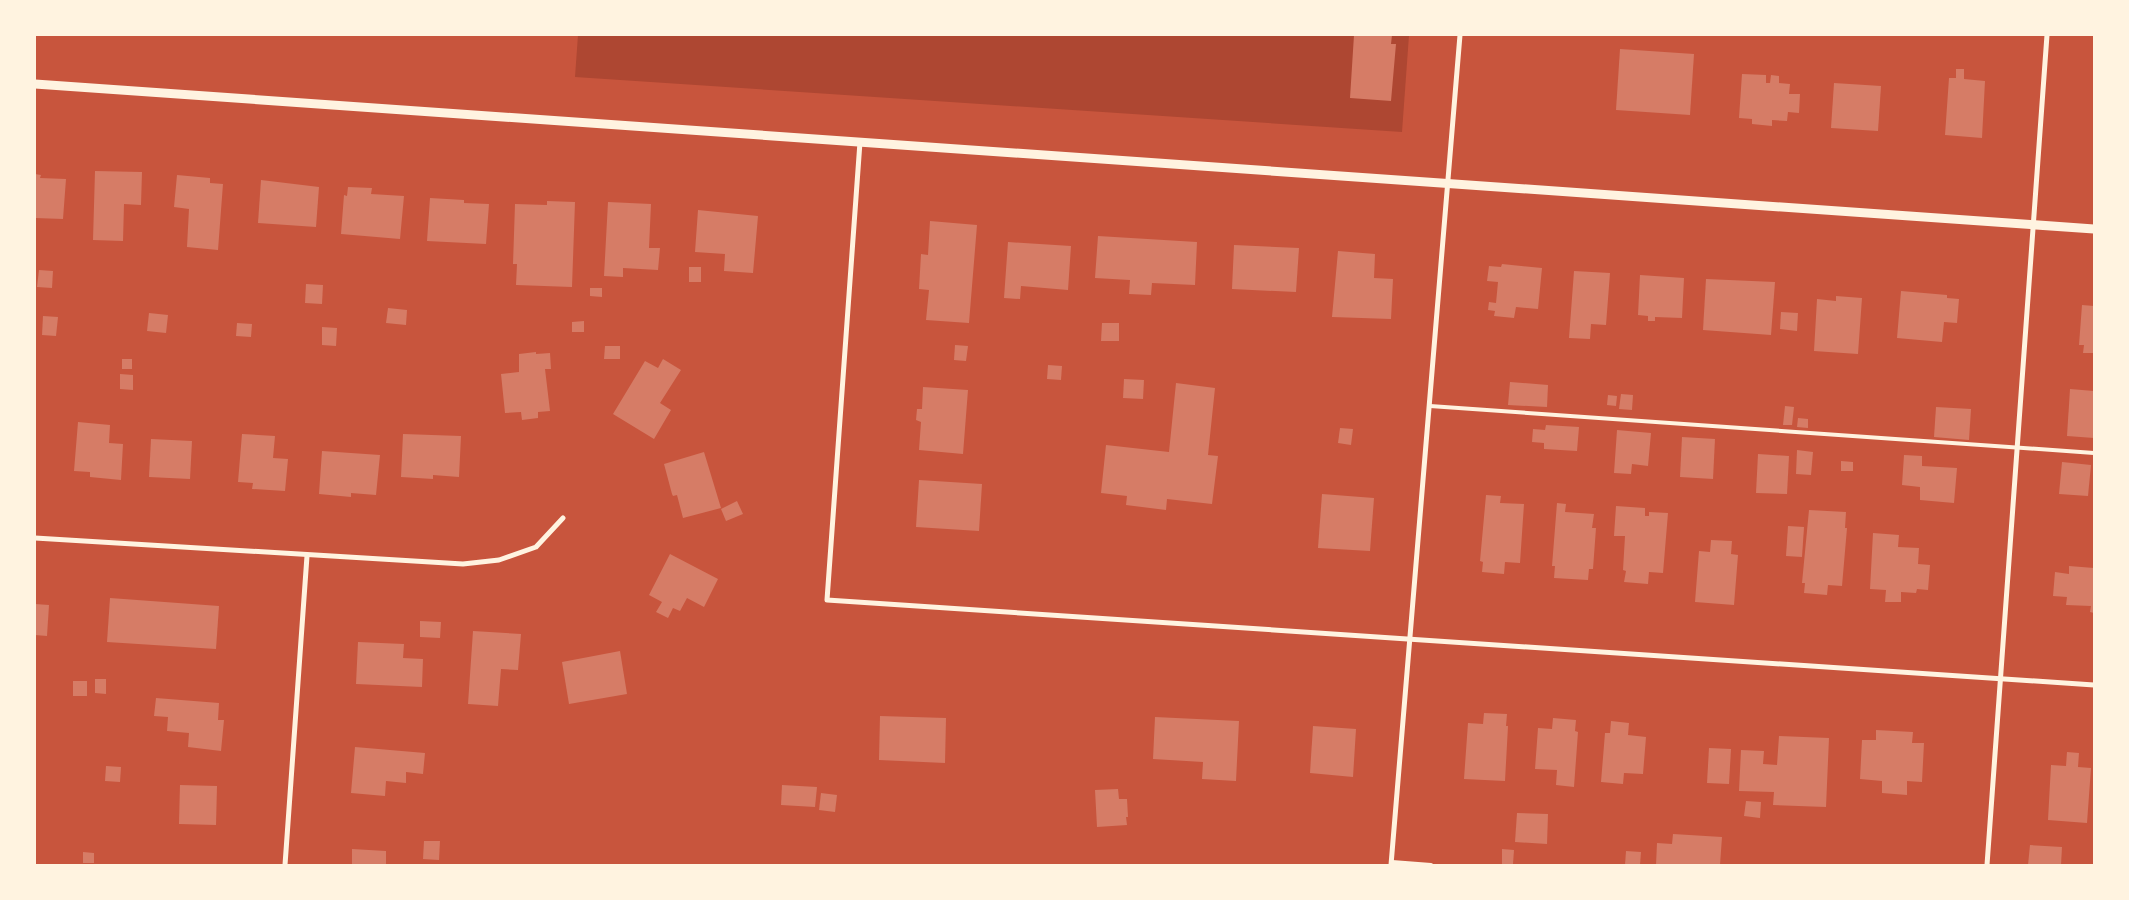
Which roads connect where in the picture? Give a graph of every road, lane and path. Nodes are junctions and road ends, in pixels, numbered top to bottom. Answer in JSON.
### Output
{"nodes":[{"id":1,"x":1460,"y":35,"type":"edge"},
{"id":2,"x":2047,"y":35,"type":"edge"},
{"id":3,"x":35,"y":84,"type":"edge"},
{"id":4,"x":860,"y":141,"type":"junction"},
{"id":5,"x":1448,"y":184,"type":"junction"},
{"id":6,"x":2033,"y":225,"type":"junction"},
{"id":7,"x":2094,"y":229,"type":"edge"},
{"id":8,"x":1430,"y":406,"type":"junction"},
{"id":9,"x":2017,"y":447,"type":"junction"},
{"id":10,"x":2094,"y":453,"type":"edge"},
{"id":11,"x":563,"y":518,"type":"dead end"},
{"id":12,"x":35,"y":538,"type":"edge"},
{"id":13,"x":307,"y":556,"type":"junction"},
{"id":14,"x":1410,"y":639,"type":"junction"},
{"id":15,"x":2001,"y":678,"type":"junction"},
{"id":16,"x":2094,"y":685,"type":"edge"},
{"id":17,"x":1392,"y":864,"type":"edge"},
{"id":18,"x":285,"y":865,"type":"edge"},
{"id":19,"x":1431,"y":865,"type":"edge"},
{"id":20,"x":1987,"y":865,"type":"edge"}],
"edges":[{"from":1,"to":5,"type":"street"},
{"from":2,"to":6,"type":"street"},
{"from":3,"to":4,"type":"street"},
{"from":4,"to":5,"type":"street"},
{"from":4,"to":14,"type":"street"},
{"from":5,"to":6,"type":"street"},
{"from":5,"to":8,"type":"street"},
{"from":6,"to":7,"type":"street"},
{"from":6,"to":9,"type":"street"},
{"from":8,"to":9,"type":"lane"},
{"from":8,"to":14,"type":"street"},
{"from":9,"to":10,"type":"lane"},
{"from":9,"to":15,"type":"street"},
{"from":11,"to":13,"type":"street"},
{"from":12,"to":13,"type":"street"},
{"from":13,"to":18,"type":"street"},
{"from":14,"to":15,"type":"street"},
{"from":14,"to":17,"type":"street"},
{"from":15,"to":16,"type":"street"},
{"from":15,"to":20,"type":"street"},
{"from":17,"to":19,"type":"lane"}]}
